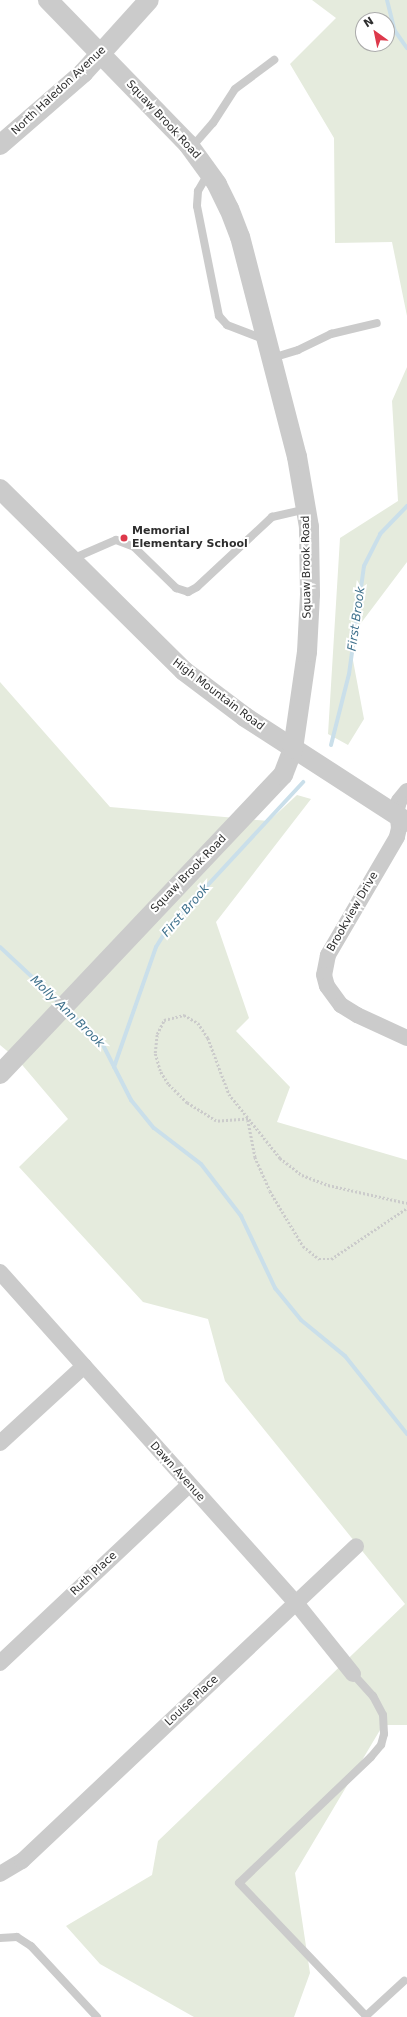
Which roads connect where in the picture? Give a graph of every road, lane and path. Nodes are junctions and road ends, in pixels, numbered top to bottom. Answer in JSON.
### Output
{"nodes":[{"id":1,"x":48,"y":0,"type":"edge"},
{"id":2,"x":149,"y":0,"type":"edge"},
{"id":3,"x":101,"y":55,"type":"junction"},
{"id":4,"x":274,"y":60,"type":"dead end"},
{"id":5,"x":0,"y":145,"type":"edge"},
{"id":6,"x":191,"y":148,"type":"junction"},
{"id":7,"x":209,"y":172,"type":"junction"},
{"id":8,"x":377,"y":323,"type":"dead end"},
{"id":9,"x":269,"y":349,"type":"junction"},
{"id":10,"x":0,"y":489,"type":"edge"},
{"id":11,"x":306,"y":509,"type":"junction"},
{"id":12,"x":72,"y":559,"type":"junction"},
{"id":13,"x":293,"y":749,"type":"junction"},
{"id":14,"x":407,"y":791,"type":"edge"},
{"id":15,"x":402,"y":820,"type":"edge"},
{"id":16,"x":407,"y":1038,"type":"edge"},
{"id":17,"x":0,"y":1074,"type":"edge"},
{"id":18,"x":248,"y":1119,"type":"junction"},
{"id":19,"x":407,"y":1203,"type":"edge"},
{"id":20,"x":407,"y":1208,"type":"edge"},
{"id":21,"x":0,"y":1272,"type":"edge"},
{"id":22,"x":84,"y":1366,"type":"junction"},
{"id":23,"x":0,"y":1443,"type":"edge"},
{"id":24,"x":189,"y":1485,"type":"junction"},
{"id":25,"x":356,"y":1546,"type":"dead end"},
{"id":26,"x":296,"y":1604,"type":"junction"},
{"id":27,"x":0,"y":1663,"type":"edge"},
{"id":28,"x":353,"y":1674,"type":"joint"},
{"id":29,"x":0,"y":1874,"type":"edge"},
{"id":30,"x":0,"y":1938,"type":"edge"},
{"id":31,"x":404,"y":1981,"type":"dead end"},
{"id":32,"x":97,"y":2017,"type":"edge"},
{"id":33,"x":366,"y":2017,"type":"edge"}],
"edges":[{"from":1,"to":3,"type":"street","name":"Squaw Brook Road"},
{"from":2,"to":3,"type":"street","name":"North Haledon Avenue"},
{"from":3,"to":5,"type":"street","name":"North Haledon Avenue"},
{"from":3,"to":6,"type":"street","name":"Squaw Brook Road"},
{"from":4,"to":6,"type":"lane"},
{"from":6,"to":7,"type":"street","name":"Squaw Brook Road"},
{"from":7,"to":9,"type":"street","name":"Squaw Brook Road"},
{"from":7,"to":9,"type":"lane"},
{"from":8,"to":9,"type":"lane"},
{"from":9,"to":11,"type":"street","name":"Squaw Brook Road"},
{"from":10,"to":12,"type":"street","name":"High Mountain Road"},
{"from":11,"to":12,"type":"lane"},
{"from":11,"to":13,"type":"street","name":"Squaw Brook Road"},
{"from":12,"to":13,"type":"street","name":"High Mountain Road"},
{"from":13,"to":15,"type":"street","name":"High Mountain Road"},
{"from":13,"to":17,"type":"street","name":"Squaw Brook Road"},
{"from":14,"to":15,"type":"street","name":"Brookview Drive"},
{"from":15,"to":16,"type":"street","name":"Brookview Drive"},
{"from":18,"to":18,"type":"path"},
{"from":18,"to":19,"type":"path"},
{"from":18,"to":20,"type":"path"},
{"from":21,"to":22,"type":"street","name":"Dawn Avenue"},
{"from":22,"to":23,"type":"street"},
{"from":22,"to":24,"type":"street","name":"Dawn Avenue"},
{"from":24,"to":26,"type":"street","name":"Dawn Avenue"},
{"from":24,"to":27,"type":"street","name":"Ruth Place"},
{"from":25,"to":26,"type":"street","name":"Louise Place"},
{"from":26,"to":28,"type":"street","name":"Dawn Avenue"},
{"from":26,"to":29,"type":"street","name":"Louise Place"},
{"from":28,"to":33,"type":"lane"},
{"from":30,"to":32,"type":"lane"},
{"from":31,"to":33,"type":"lane"}]}
